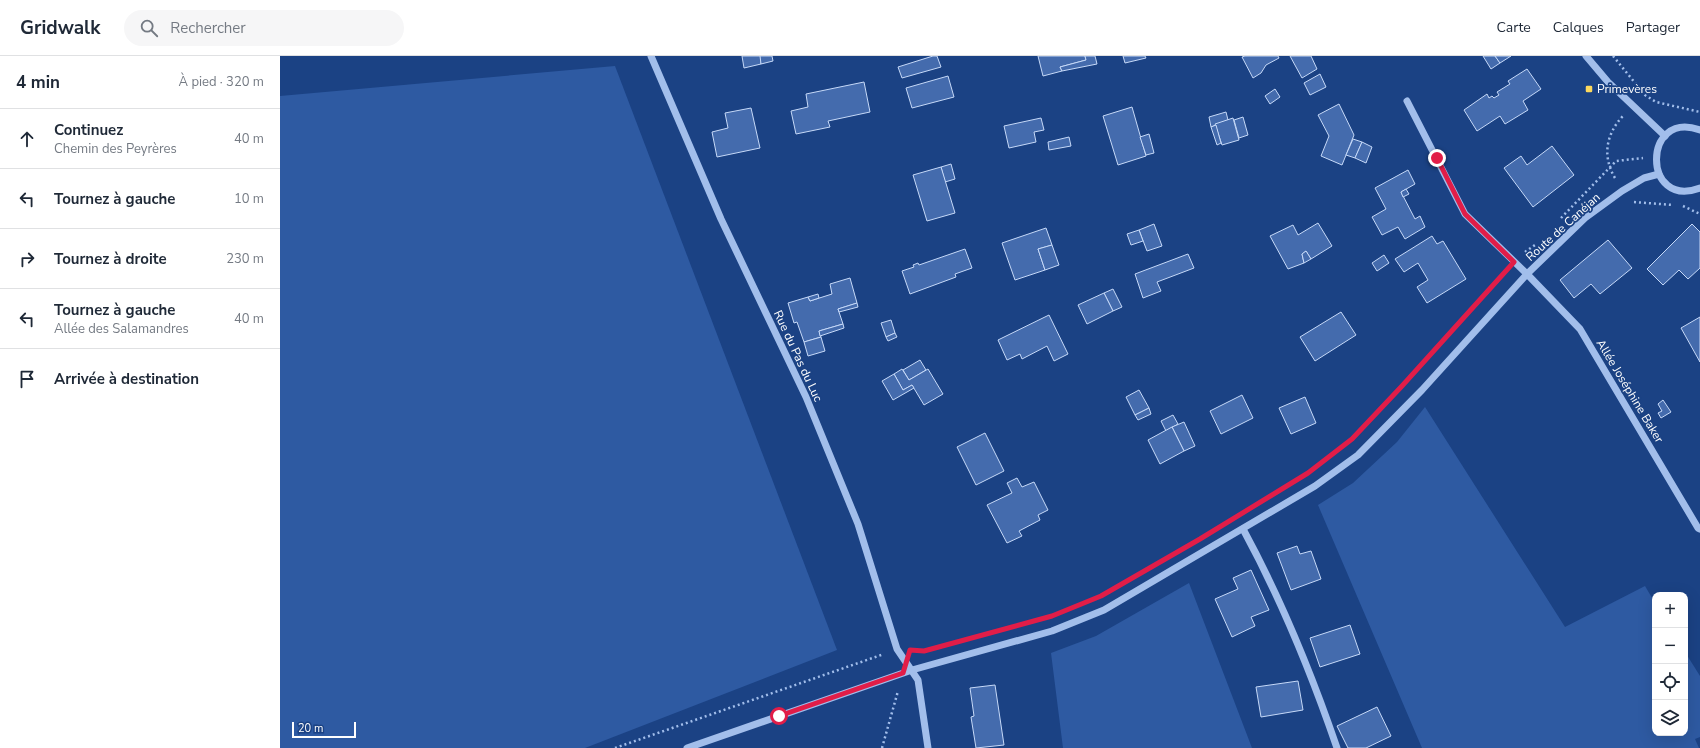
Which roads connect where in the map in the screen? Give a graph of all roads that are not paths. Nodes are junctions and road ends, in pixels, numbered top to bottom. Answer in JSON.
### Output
{"nodes":[{"id":1,"x":651,"y":56,"type":"edge"},
{"id":2,"x":1586,"y":56,"type":"edge"},
{"id":3,"x":1407,"y":101,"type":"dead end"},
{"id":4,"x":1700,"y":130,"type":"edge"},
{"id":5,"x":1665,"y":136,"type":"junction"},
{"id":6,"x":1659,"y":174,"type":"junction"},
{"id":7,"x":1700,"y":188,"type":"edge"},
{"id":8,"x":1527,"y":274,"type":"junction"},
{"id":9,"x":1243,"y":529,"type":"junction"},
{"id":10,"x":1700,"y":529,"type":"edge"},
{"id":11,"x":912,"y":670,"type":"junction"},
{"id":12,"x":687,"y":748,"type":"edge"},
{"id":13,"x":928,"y":748,"type":"edge"},
{"id":14,"x":1337,"y":748,"type":"edge"}],
"edges":[{"from":1,"to":11,"type":"street","name":"Rue du Pas du Luc"},
{"from":2,"to":5,"type":"street"},
{"from":3,"to":8,"type":"street","name":"Allée Joséphine Baker"},
{"from":4,"to":5,"type":"street"},
{"from":5,"to":6,"type":"street"},
{"from":6,"to":7,"type":"street"},
{"from":6,"to":8,"type":"street","name":"Route de Canéjan"},
{"from":8,"to":9,"type":"street","name":"Route de Canéjan"},
{"from":8,"to":10,"type":"street","name":"Allée Joséphine Baker"},
{"from":9,"to":11,"type":"street","name":"Route de Canéjan"},
{"from":9,"to":14,"type":"street"},
{"from":11,"to":12,"type":"street","name":"Route de Canéjan"},
{"from":11,"to":13,"type":"street","name":"Rue du Pas du Luc"}]}
